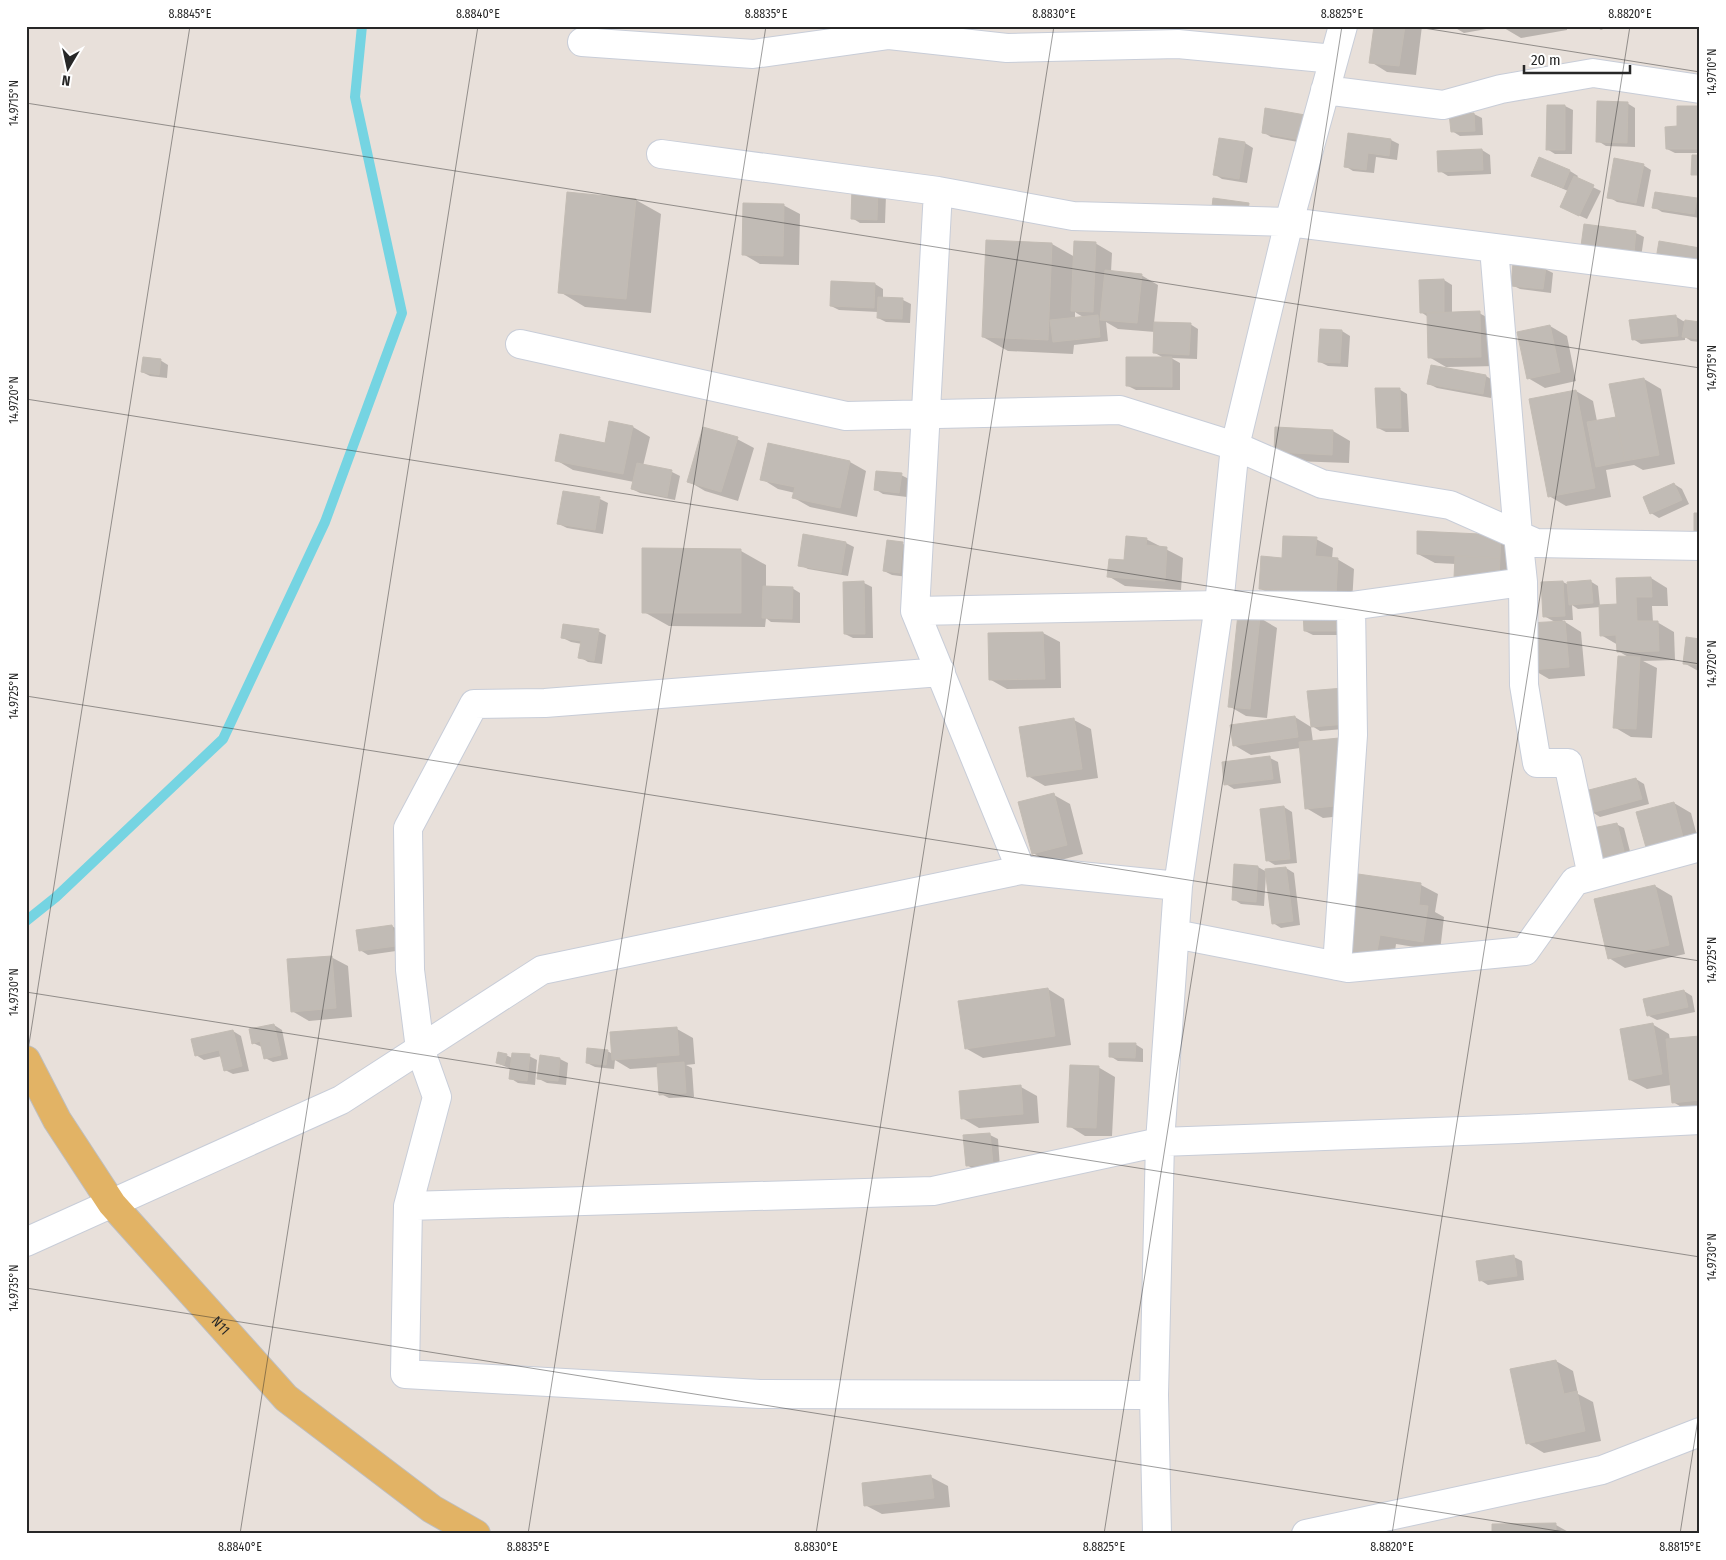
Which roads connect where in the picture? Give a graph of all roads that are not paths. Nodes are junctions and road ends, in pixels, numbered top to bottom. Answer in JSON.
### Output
{"nodes":[{"id":1,"x":1343,"y":26,"type":"edge"},
{"id":2,"x":582,"y":42,"type":"dead end"},
{"id":3,"x":1334,"y":59,"type":"junction"},
{"id":4,"x":1700,"y":88,"type":"edge"},
{"id":5,"x":1325,"y":90,"type":"junction"},
{"id":6,"x":661,"y":154,"type":"dead end"},
{"id":7,"x":938,"y":191,"type":"junction"},
{"id":8,"x":1289,"y":222,"type":"junction"},
{"id":9,"x":1494,"y":248,"type":"junction"},
{"id":10,"x":1700,"y":274,"type":"edge"},
{"id":11,"x":520,"y":344,"type":"dead end"},
{"id":12,"x":927,"y":415,"type":"junction"},
{"id":13,"x":1236,"y":446,"type":"junction"},
{"id":14,"x":1518,"y":535,"type":"junction"},
{"id":15,"x":1700,"y":546,"type":"edge"},
{"id":16,"x":1523,"y":582,"type":"junction"},
{"id":17,"x":1219,"y":605,"type":"junction"},
{"id":18,"x":1351,"y":606,"type":"junction"},
{"id":19,"x":915,"y":611,"type":"junction"},
{"id":20,"x":941,"y":672,"type":"junction"},
{"id":21,"x":1700,"y":846,"type":"edge"},
{"id":22,"x":1021,"y":870,"type":"junction"},
{"id":23,"x":1592,"y":876,"type":"junction"},
{"id":24,"x":1178,"y":886,"type":"junction"},
{"id":25,"x":1175,"y":934,"type":"junction"},
{"id":26,"x":1338,"y":966,"type":"junction"},
{"id":27,"x":420,"y":1049,"type":"junction"},
{"id":28,"x":26,"y":1060,"type":"edge"},
{"id":29,"x":1700,"y":1120,"type":"edge"},
{"id":30,"x":1160,"y":1142,"type":"junction"},
{"id":31,"x":112,"y":1204,"type":"junction"},
{"id":32,"x":408,"y":1206,"type":"junction"},
{"id":33,"x":26,"y":1242,"type":"edge"},
{"id":34,"x":1154,"y":1395,"type":"junction"},
{"id":35,"x":1700,"y":1432,"type":"edge"},
{"id":36,"x":476,"y":1534,"type":"edge"},
{"id":37,"x":1157,"y":1534,"type":"edge"},
{"id":38,"x":1306,"y":1534,"type":"edge"}],
"edges":[{"from":1,"to":3,"type":"street"},
{"from":2,"to":3,"type":"street"},
{"from":3,"to":5,"type":"street"},
{"from":4,"to":5,"type":"street"},
{"from":5,"to":8,"type":"street"},
{"from":6,"to":7,"type":"street"},
{"from":7,"to":8,"type":"street"},
{"from":7,"to":12,"type":"street"},
{"from":8,"to":9,"type":"street"},
{"from":8,"to":13,"type":"street"},
{"from":9,"to":10,"type":"street"},
{"from":9,"to":14,"type":"street"},
{"from":11,"to":12,"type":"street"},
{"from":12,"to":13,"type":"street"},
{"from":12,"to":19,"type":"street"},
{"from":13,"to":14,"type":"street"},
{"from":13,"to":17,"type":"street"},
{"from":14,"to":15,"type":"street"},
{"from":14,"to":16,"type":"street"},
{"from":16,"to":18,"type":"street"},
{"from":16,"to":23,"type":"street"},
{"from":17,"to":18,"type":"street"},
{"from":17,"to":19,"type":"street"},
{"from":17,"to":24,"type":"street"},
{"from":18,"to":26,"type":"street"},
{"from":19,"to":20,"type":"street"},
{"from":20,"to":22,"type":"street"},
{"from":20,"to":27,"type":"street"},
{"from":21,"to":23,"type":"street"},
{"from":22,"to":24,"type":"street"},
{"from":22,"to":27,"type":"street"},
{"from":23,"to":26,"type":"street"},
{"from":24,"to":25,"type":"street"},
{"from":25,"to":26,"type":"street"},
{"from":25,"to":30,"type":"street"},
{"from":27,"to":31,"type":"street"},
{"from":27,"to":32,"type":"street"},
{"from":28,"to":31,"type":"main road","name":"N11"},
{"from":29,"to":30,"type":"street"},
{"from":30,"to":32,"type":"street"},
{"from":30,"to":34,"type":"street"},
{"from":31,"to":33,"type":"street"},
{"from":31,"to":36,"type":"main road","name":"N11"},
{"from":32,"to":34,"type":"street"},
{"from":34,"to":37,"type":"street"},
{"from":35,"to":38,"type":"street"}]}
